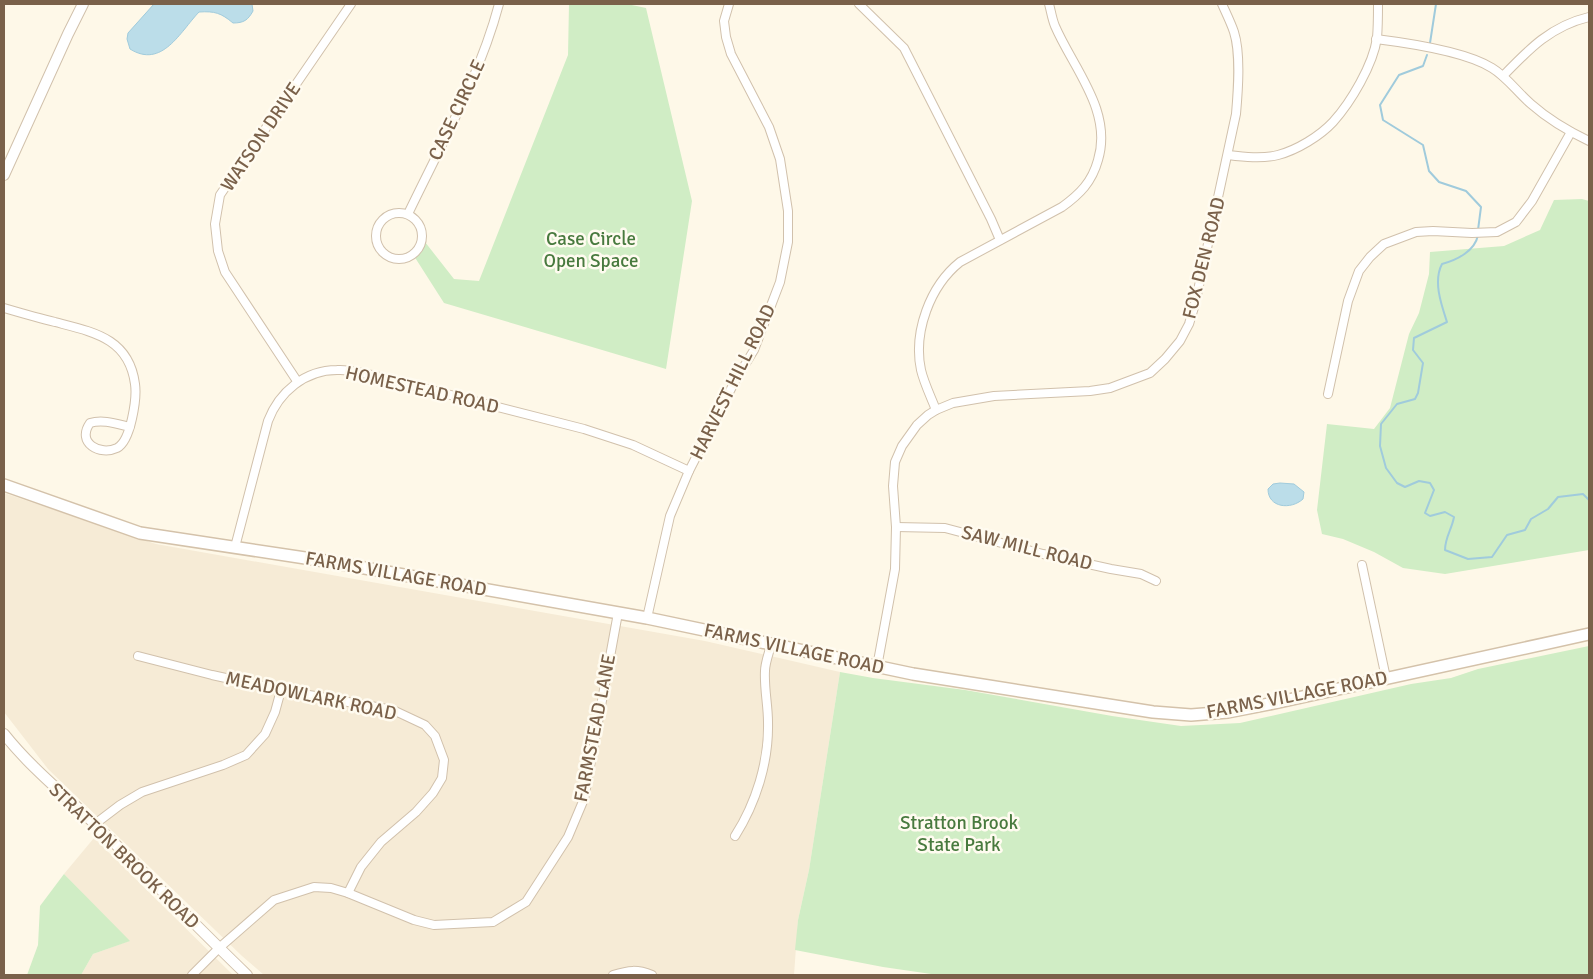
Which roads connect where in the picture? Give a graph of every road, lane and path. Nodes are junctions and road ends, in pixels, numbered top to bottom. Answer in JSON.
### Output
{"nodes":[{"id":1,"x":83,"y":4,"type":"edge"},
{"id":2,"x":351,"y":4,"type":"edge"},
{"id":3,"x":499,"y":4,"type":"edge"},
{"id":4,"x":729,"y":4,"type":"edge"},
{"id":5,"x":859,"y":4,"type":"edge"},
{"id":6,"x":1049,"y":4,"type":"edge"},
{"id":7,"x":1222,"y":4,"type":"edge"},
{"id":8,"x":1378,"y":4,"type":"edge"},
{"id":9,"x":1589,"y":17,"type":"edge"},
{"id":10,"x":1376,"y":39,"type":"junction"},
{"id":11,"x":1503,"y":76,"type":"junction"},
{"id":12,"x":1571,"y":132,"type":"junction"},
{"id":13,"x":1589,"y":141,"type":"edge"},
{"id":14,"x":1228,"y":155,"type":"junction"},
{"id":15,"x":4,"y":175,"type":"edge"},
{"id":16,"x":408,"y":214,"type":"junction"},
{"id":17,"x":1000,"y":240,"type":"junction"},
{"id":18,"x":4,"y":308,"type":"edge"},
{"id":19,"x":297,"y":381,"type":"junction"},
{"id":20,"x":1328,"y":394,"type":"dead end"},
{"id":21,"x":936,"y":410,"type":"junction"},
{"id":22,"x":130,"y":427,"type":"junction"},
{"id":23,"x":689,"y":471,"type":"junction"},
{"id":24,"x":4,"y":485,"type":"edge"},
{"id":25,"x":896,"y":527,"type":"junction"},
{"id":26,"x":235,"y":547,"type":"junction"},
{"id":27,"x":1362,"y":565,"type":"dead end"},
{"id":28,"x":1156,"y":581,"type":"dead end"},
{"id":29,"x":618,"y":613,"type":"junction"},
{"id":30,"x":647,"y":618,"type":"junction"},
{"id":31,"x":1589,"y":634,"type":"edge"},
{"id":32,"x":771,"y":645,"type":"junction"},
{"id":33,"x":138,"y":656,"type":"dead end"},
{"id":34,"x":877,"y":667,"type":"junction"},
{"id":35,"x":1386,"y":678,"type":"junction"},
{"id":36,"x":281,"y":690,"type":"junction"},
{"id":37,"x":4,"y":734,"type":"edge"},
{"id":38,"x":95,"y":824,"type":"junction"},
{"id":39,"x":735,"y":836,"type":"dead end"},
{"id":40,"x":348,"y":893,"type":"junction"},
{"id":41,"x":218,"y":948,"type":"junction"},
{"id":42,"x":192,"y":975,"type":"edge"},
{"id":43,"x":247,"y":975,"type":"edge"},
{"id":44,"x":613,"y":975,"type":"edge"},
{"id":45,"x":652,"y":975,"type":"edge"}],
"edges":[{"from":1,"to":15,"type":"street"},
{"from":2,"to":19,"type":"street","name":"WATSON DRIVE"},
{"from":3,"to":16,"type":"street","name":"CASE CIRCLE"},
{"from":4,"to":23,"type":"street","name":"HARVEST HILL ROAD"},
{"from":5,"to":17,"type":"street"},
{"from":6,"to":17,"type":"street"},
{"from":7,"to":14,"type":"street","name":"FOX DEN ROAD"},
{"from":8,"to":10,"type":"street"},
{"from":9,"to":11,"type":"street"},
{"from":10,"to":11,"type":"street"},
{"from":10,"to":14,"type":"street"},
{"from":11,"to":12,"type":"street"},
{"from":12,"to":13,"type":"street"},
{"from":12,"to":20,"type":"street"},
{"from":14,"to":21,"type":"street","name":"FOX DEN ROAD"},
{"from":16,"to":16,"type":"street"},
{"from":17,"to":21,"type":"street"},
{"from":18,"to":22,"type":"street"},
{"from":19,"to":23,"type":"street","name":"HOMESTEAD ROAD"},
{"from":19,"to":26,"type":"street","name":"HOMESTEAD ROAD"},
{"from":21,"to":25,"type":"street","name":"FOX DEN ROAD"},
{"from":22,"to":22,"type":"street"},
{"from":23,"to":30,"type":"street","name":"HARVEST HILL ROAD"},
{"from":24,"to":26,"type":"main road","name":"FARMS VILLAGE ROAD"},
{"from":25,"to":28,"type":"street","name":"SAW MILL ROAD"},
{"from":25,"to":34,"type":"street","name":"FOX DEN ROAD"},
{"from":26,"to":29,"type":"main road","name":"FARMS VILLAGE ROAD"},
{"from":27,"to":35,"type":"street"},
{"from":29,"to":30,"type":"main road","name":"FARMS VILLAGE ROAD"},
{"from":29,"to":40,"type":"street","name":"FARMSTEAD LANE"},
{"from":30,"to":32,"type":"main road","name":"FARMS VILLAGE ROAD"},
{"from":31,"to":35,"type":"main road","name":"FARMS VILLAGE ROAD"},
{"from":32,"to":34,"type":"main road","name":"FARMS VILLAGE ROAD"},
{"from":32,"to":39,"type":"street"},
{"from":33,"to":36,"type":"street","name":"MEADOWLARK ROAD"},
{"from":34,"to":35,"type":"main road","name":"FARMS VILLAGE ROAD"},
{"from":36,"to":38,"type":"street"},
{"from":36,"to":40,"type":"street","name":"MEADOWLARK ROAD"},
{"from":37,"to":38,"type":"street","name":"STRATTON BROOK ROAD"},
{"from":38,"to":41,"type":"street","name":"STRATTON BROOK ROAD"},
{"from":40,"to":41,"type":"street","name":"FARMSTEAD LANE"},
{"from":41,"to":42,"type":"street","name":"FARMSTEAD LANE"},
{"from":41,"to":43,"type":"street","name":"STRATTON BROOK ROAD"},
{"from":44,"to":45,"type":"street"}]}
